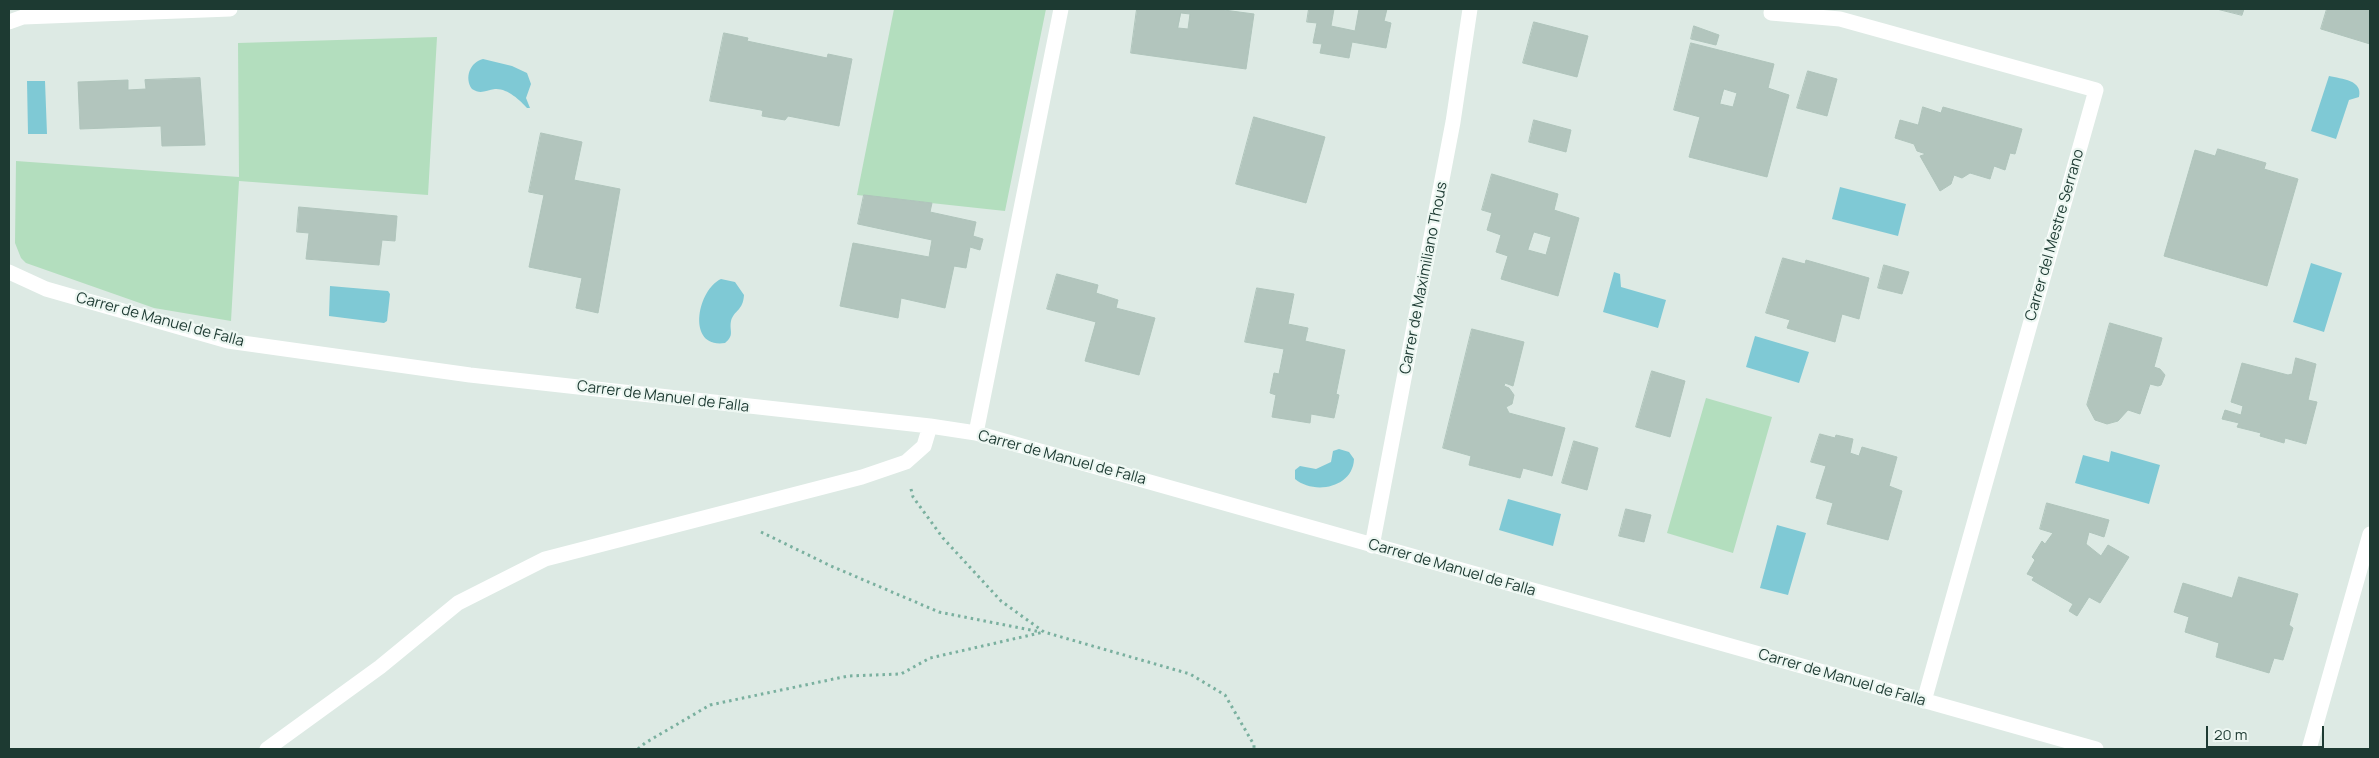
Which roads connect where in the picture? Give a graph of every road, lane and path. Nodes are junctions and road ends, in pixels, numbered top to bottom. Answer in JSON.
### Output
{"nodes":[{"id":1,"x":230,"y":9,"type":"edge"},
{"id":2,"x":1061,"y":9,"type":"edge"},
{"id":3,"x":1470,"y":9,"type":"edge"},
{"id":4,"x":1771,"y":13,"type":"dead end"},
{"id":5,"x":9,"y":22,"type":"edge"},
{"id":6,"x":9,"y":272,"type":"edge"},
{"id":7,"x":930,"y":426,"type":"junction"},
{"id":8,"x":976,"y":433,"type":"junction"},
{"id":9,"x":906,"y":462,"type":"junction"},
{"id":10,"x":720,"y":512,"type":"junction"},
{"id":11,"x":2370,"y":534,"type":"edge"},
{"id":12,"x":1372,"y":546,"type":"junction"},
{"id":13,"x":1044,"y":632,"type":"junction"},
{"id":14,"x":1924,"y":701,"type":"junction"},
{"id":15,"x":267,"y":749,"type":"edge"},
{"id":16,"x":638,"y":749,"type":"edge"},
{"id":17,"x":1254,"y":749,"type":"edge"},
{"id":18,"x":2096,"y":749,"type":"edge"},
{"id":19,"x":2309,"y":749,"type":"edge"}],
"edges":[{"from":1,"to":5,"type":"street"},
{"from":2,"to":8,"type":"street"},
{"from":3,"to":12,"type":"street","name":"Carrer de Maximiliano Thous"},
{"from":4,"to":14,"type":"street","name":"Carrer del Mestre Serrano"},
{"from":6,"to":7,"type":"street","name":"Carrer de Manuel de Falla"},
{"from":7,"to":8,"type":"street","name":"Carrer de Manuel de Falla"},
{"from":7,"to":9,"type":"street"},
{"from":8,"to":12,"type":"street","name":"Carrer de Manuel de Falla"},
{"from":9,"to":10,"type":"street"},
{"from":9,"to":13,"type":"path"},
{"from":10,"to":13,"type":"path"},
{"from":10,"to":15,"type":"street"},
{"from":11,"to":19,"type":"street"},
{"from":12,"to":14,"type":"street","name":"Carrer de Manuel de Falla"},
{"from":13,"to":16,"type":"path"},
{"from":13,"to":17,"type":"path"},
{"from":14,"to":18,"type":"street","name":"Carrer de Manuel de Falla"}]}
